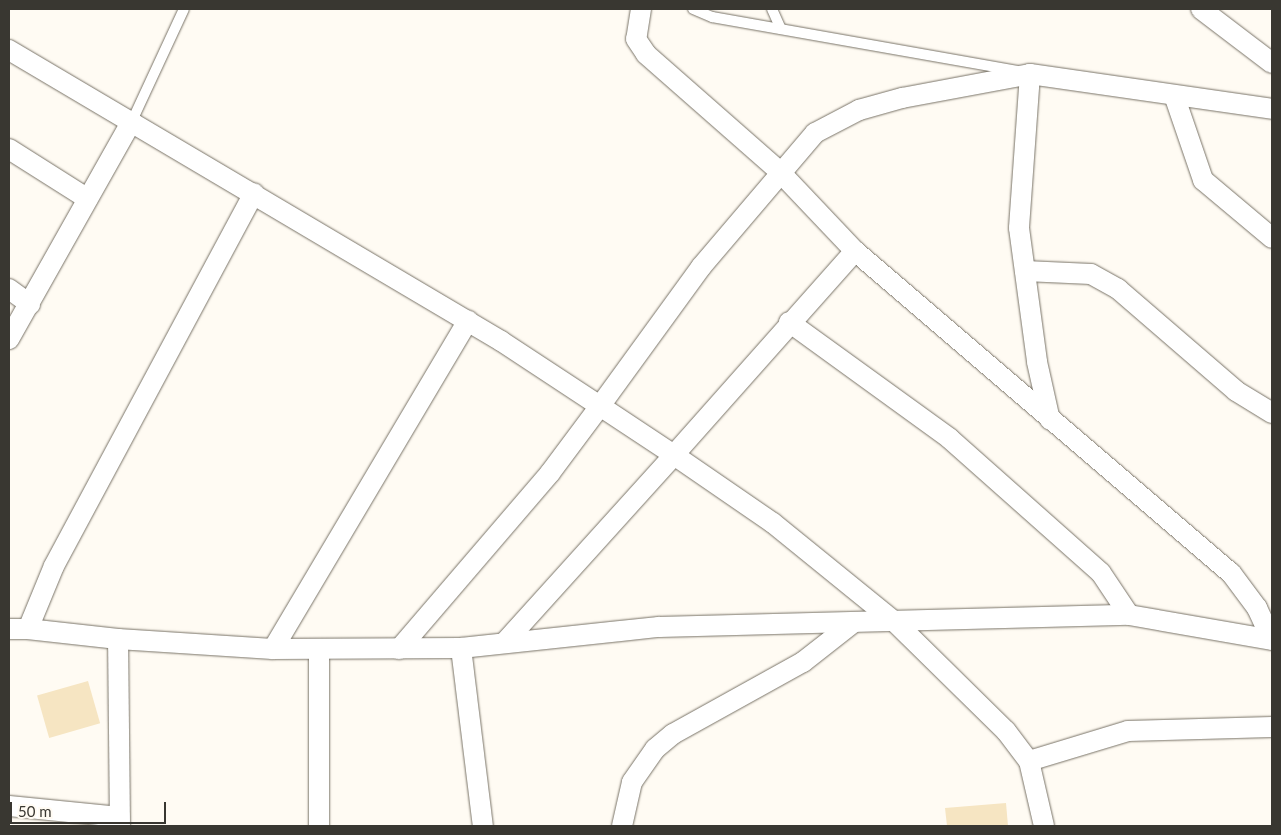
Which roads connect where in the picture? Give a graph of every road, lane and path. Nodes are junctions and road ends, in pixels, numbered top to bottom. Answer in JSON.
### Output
{"nodes":[{"id":1,"x":184,"y":9,"type":"edge"},
{"id":2,"x":641,"y":9,"type":"edge"},
{"id":3,"x":693,"y":9,"type":"edge"},
{"id":4,"x":772,"y":9,"type":"edge"},
{"id":5,"x":1201,"y":9,"type":"edge"},
{"id":6,"x":781,"y":29,"type":"junction"},
{"id":7,"x":9,"y":50,"type":"edge"},
{"id":8,"x":1272,"y":63,"type":"edge"},
{"id":9,"x":1030,"y":74,"type":"junction"},
{"id":10,"x":1175,"y":98,"type":"junction"},
{"id":11,"x":1272,"y":109,"type":"edge"},
{"id":12,"x":132,"y":121,"type":"junction"},
{"id":13,"x":9,"y":150,"type":"edge"},
{"id":14,"x":779,"y":171,"type":"junction"},
{"id":15,"x":254,"y":193,"type":"junction"},
{"id":16,"x":88,"y":199,"type":"junction"},
{"id":17,"x":1272,"y":238,"type":"edge"},
{"id":18,"x":855,"y":250,"type":"junction"},
{"id":19,"x":1025,"y":271,"type":"junction"},
{"id":20,"x":9,"y":289,"type":"edge"},
{"id":21,"x":30,"y":304,"type":"junction"},
{"id":22,"x":468,"y":321,"type":"junction"},
{"id":23,"x":789,"y":322,"type":"junction"},
{"id":24,"x":9,"y":339,"type":"edge"},
{"id":25,"x":600,"y":406,"type":"junction"},
{"id":26,"x":1272,"y":413,"type":"edge"},
{"id":27,"x":1050,"y":420,"type":"junction"},
{"id":28,"x":674,"y":455,"type":"junction"},
{"id":29,"x":1129,"y":615,"type":"junction"},
{"id":30,"x":895,"y":622,"type":"junction"},
{"id":31,"x":853,"y":623,"type":"junction"},
{"id":32,"x":18,"y":629,"type":"edge"},
{"id":33,"x":118,"y":639,"type":"junction"},
{"id":34,"x":1272,"y":640,"type":"edge"},
{"id":35,"x":506,"y":641,"type":"junction"},
{"id":36,"x":461,"y":648,"type":"junction"},
{"id":37,"x":273,"y":649,"type":"junction"},
{"id":38,"x":319,"y":649,"type":"junction"},
{"id":39,"x":399,"y":649,"type":"junction"},
{"id":40,"x":1272,"y":728,"type":"edge"},
{"id":41,"x":1029,"y":761,"type":"junction"},
{"id":42,"x":9,"y":806,"type":"edge"},
{"id":43,"x":120,"y":822,"type":"edge"},
{"id":44,"x":318,"y":826,"type":"edge"},
{"id":45,"x":483,"y":826,"type":"edge"},
{"id":46,"x":622,"y":826,"type":"edge"},
{"id":47,"x":1044,"y":826,"type":"edge"}],
"edges":[{"from":1,"to":12,"type":"lane"},
{"from":2,"to":14,"type":"street"},
{"from":3,"to":6,"type":"lane"},
{"from":4,"to":6,"type":"lane"},
{"from":5,"to":8,"type":"street"},
{"from":6,"to":9,"type":"lane"},
{"from":7,"to":12,"type":"street"},
{"from":9,"to":10,"type":"street"},
{"from":9,"to":14,"type":"street"},
{"from":9,"to":19,"type":"street"},
{"from":10,"to":11,"type":"street"},
{"from":10,"to":17,"type":"street"},
{"from":12,"to":15,"type":"street"},
{"from":12,"to":16,"type":"street"},
{"from":13,"to":16,"type":"street"},
{"from":14,"to":18,"type":"street"},
{"from":14,"to":25,"type":"street"},
{"from":15,"to":22,"type":"street"},
{"from":15,"to":32,"type":"street"},
{"from":16,"to":21,"type":"street"},
{"from":18,"to":23,"type":"street"},
{"from":18,"to":27,"type":"street"},
{"from":19,"to":26,"type":"street"},
{"from":19,"to":27,"type":"street"},
{"from":20,"to":21,"type":"street"},
{"from":21,"to":24,"type":"street"},
{"from":22,"to":25,"type":"street"},
{"from":22,"to":37,"type":"street"},
{"from":23,"to":28,"type":"street"},
{"from":23,"to":29,"type":"street"},
{"from":25,"to":28,"type":"street"},
{"from":25,"to":39,"type":"street"},
{"from":27,"to":34,"type":"street"},
{"from":28,"to":30,"type":"street"},
{"from":28,"to":35,"type":"street"},
{"from":29,"to":30,"type":"street"},
{"from":29,"to":34,"type":"street"},
{"from":30,"to":31,"type":"street"},
{"from":30,"to":41,"type":"street"},
{"from":31,"to":35,"type":"street"},
{"from":31,"to":46,"type":"street"},
{"from":32,"to":33,"type":"street"},
{"from":33,"to":37,"type":"street"},
{"from":33,"to":43,"type":"street"},
{"from":35,"to":36,"type":"street"},
{"from":36,"to":39,"type":"street"},
{"from":36,"to":45,"type":"street"},
{"from":37,"to":38,"type":"street"},
{"from":38,"to":39,"type":"street"},
{"from":38,"to":44,"type":"street"},
{"from":40,"to":41,"type":"street"},
{"from":41,"to":47,"type":"street"},
{"from":42,"to":43,"type":"street"}]}
